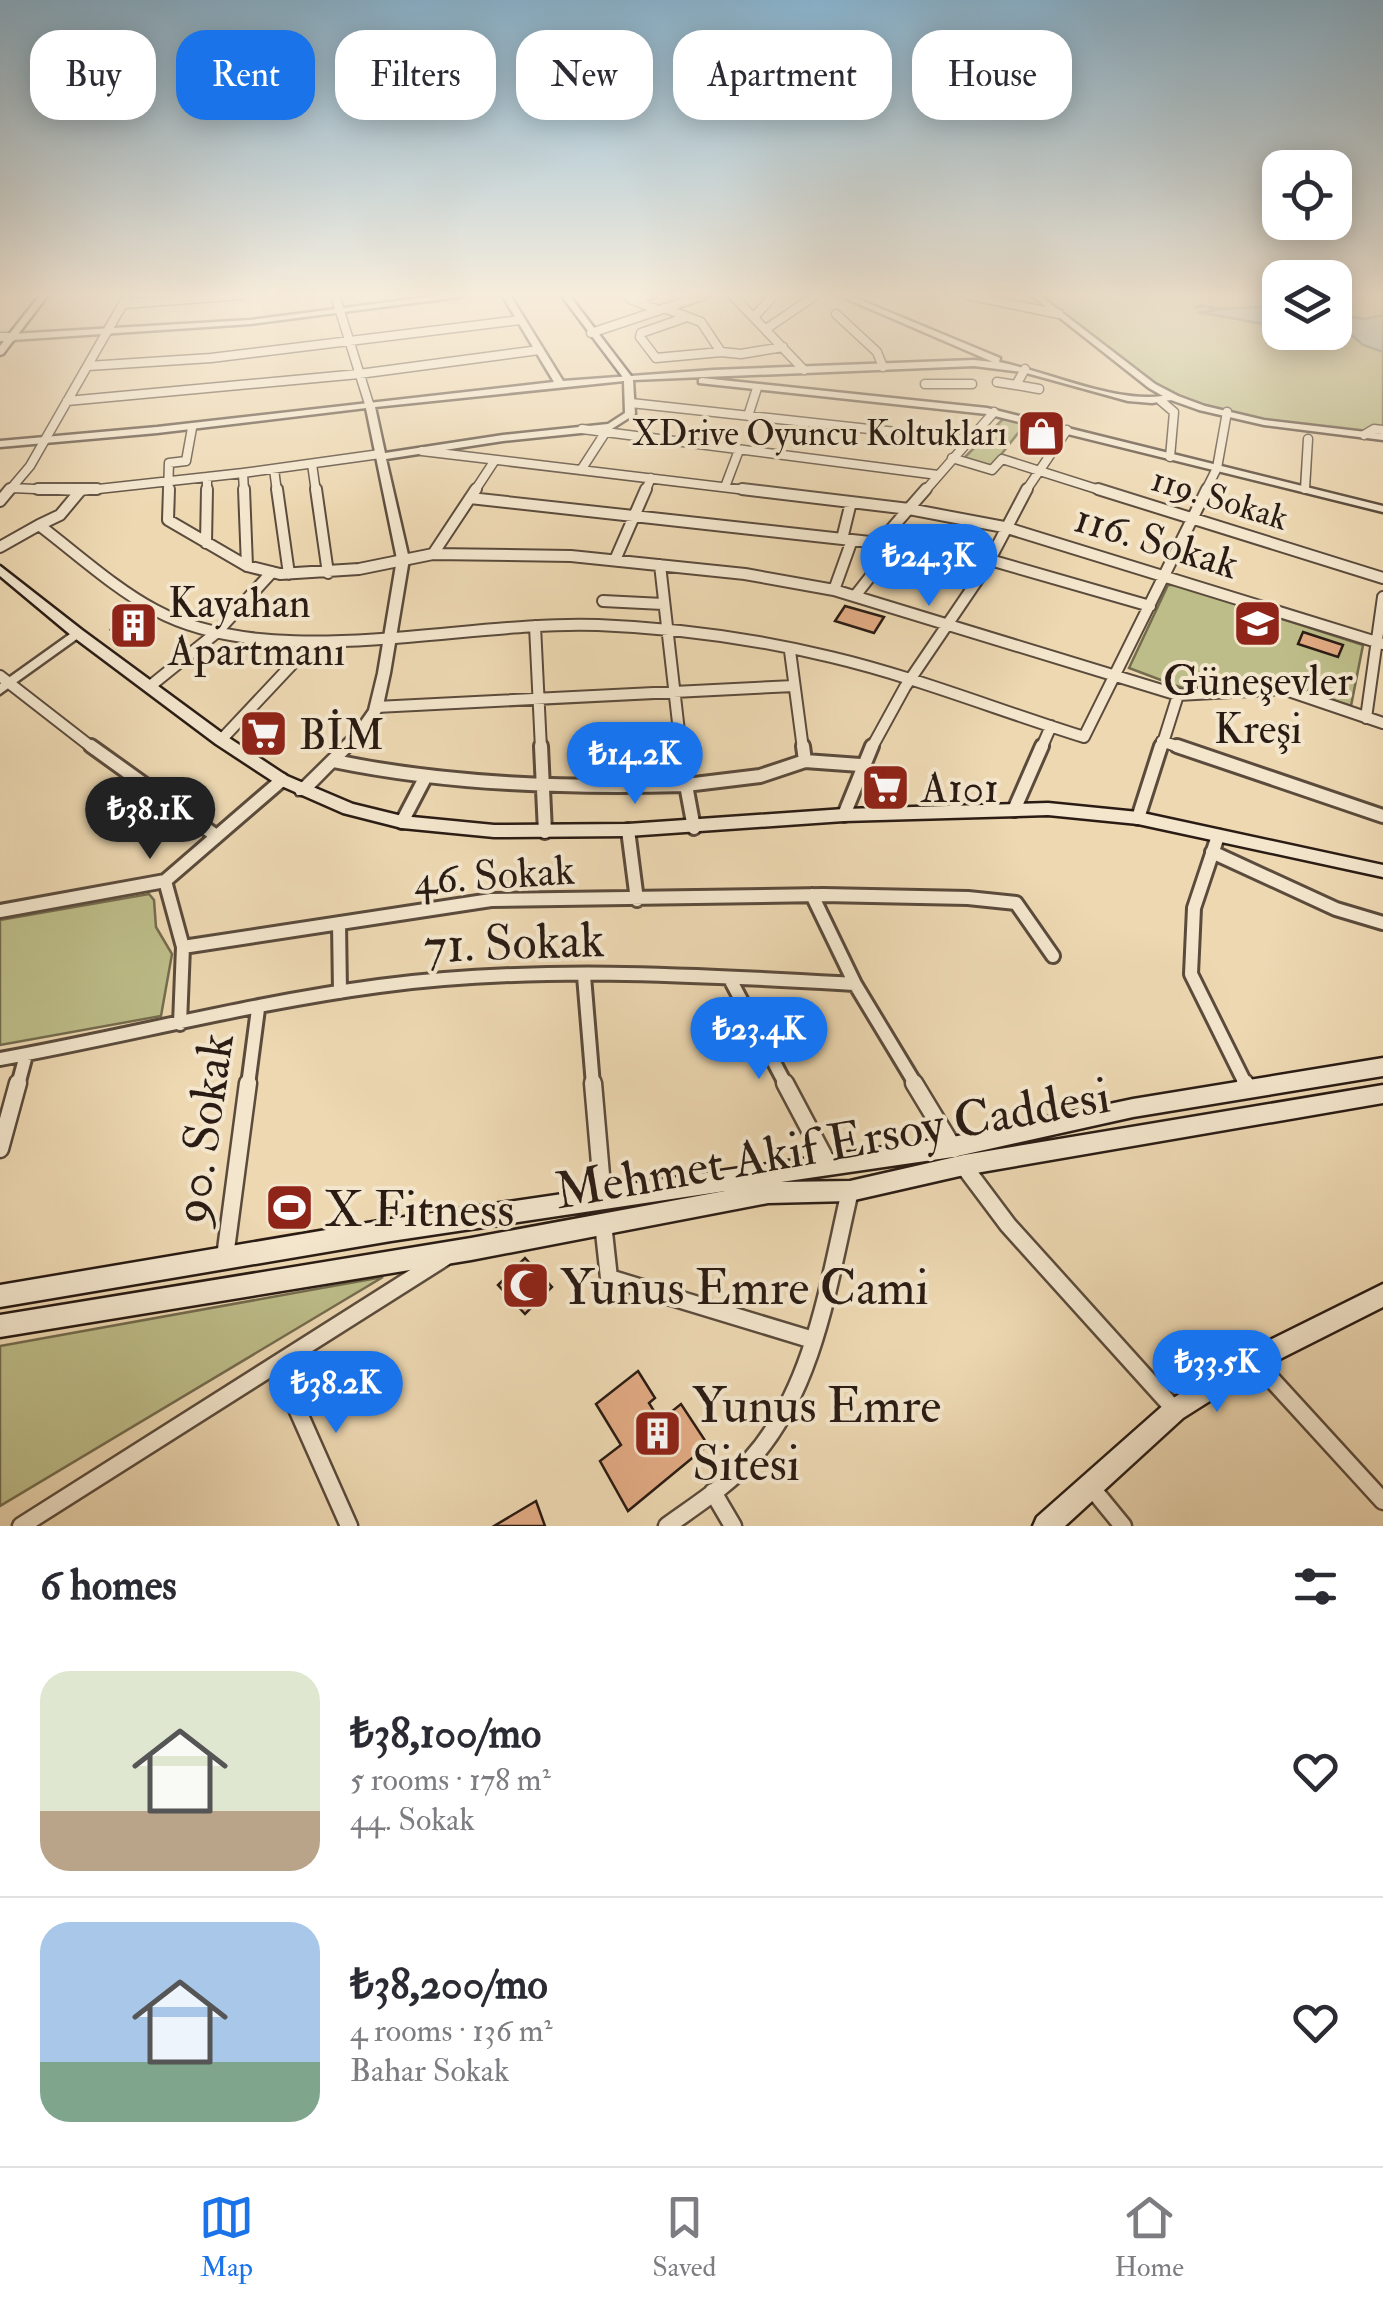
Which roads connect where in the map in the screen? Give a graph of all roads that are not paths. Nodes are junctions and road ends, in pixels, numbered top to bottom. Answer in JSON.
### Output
{"nodes":[{"id":1,"x":88,"y":366,"type":"edge"},
{"id":2,"x":356,"y":366,"type":"edge"},
{"id":3,"x":417,"y":366,"type":"edge"},
{"id":4,"x":549,"y":366,"type":"edge"},
{"id":5,"x":618,"y":366,"type":"edge"},
{"id":6,"x":801,"y":366,"type":"edge"},
{"id":7,"x":879,"y":366,"type":"edge"},
{"id":8,"x":937,"y":366,"type":"edge"},
{"id":9,"x":1016,"y":366,"type":"edge"},
{"id":10,"x":1131,"y":366,"type":"edge"},
{"id":11,"x":1025,"y":369,"type":"junction"},
{"id":12,"x":804,"y":370,"type":"junction"},
{"id":13,"x":359,"y":374,"type":"junction"},
{"id":14,"x":660,"y":376,"type":"junction"},
{"id":15,"x":628,"y":378,"type":"junction"},
{"id":16,"x":997,"y":382,"type":"dead end"},
{"id":17,"x":948,"y":383,"type":"junction"},
{"id":18,"x":560,"y":384,"type":"junction"},
{"id":19,"x":925,"y":384,"type":"dead end"},
{"id":20,"x":972,"y":384,"type":"dead end"},
{"id":21,"x":1016,"y":385,"type":"junction"},
{"id":22,"x":758,"y":388,"type":"junction"},
{"id":23,"x":1040,"y":390,"type":"dead end"},
{"id":24,"x":1173,"y":397,"type":"junction"},
{"id":25,"x":67,"y":401,"type":"junction"},
{"id":26,"x":1161,"y":401,"type":"junction"},
{"id":27,"x":631,"y":403,"type":"junction"},
{"id":28,"x":370,"y":407,"type":"junction"},
{"id":29,"x":994,"y":412,"type":"junction"},
{"id":30,"x":1227,"y":412,"type":"junction"},
{"id":31,"x":748,"y":416,"type":"junction"},
{"id":32,"x":192,"y":428,"type":"junction"},
{"id":33,"x":582,"y":429,"type":"junction"},
{"id":34,"x":1067,"y":430,"type":"junction"},
{"id":35,"x":605,"y":433,"type":"junction"},
{"id":36,"x":1382,"y":437,"type":"edge"},
{"id":37,"x":1308,"y":439,"type":"dead end"},
{"id":38,"x":969,"y":440,"type":"junction"},
{"id":39,"x":43,"y":441,"type":"junction"},
{"id":40,"x":0,"y":444,"type":"edge"},
{"id":41,"x":738,"y":450,"type":"junction"},
{"id":42,"x":422,"y":451,"type":"junction"},
{"id":43,"x":380,"y":456,"type":"junction"},
{"id":44,"x":1170,"y":457,"type":"junction"},
{"id":45,"x":952,"y":458,"type":"junction"},
{"id":46,"x":496,"y":460,"type":"junction"},
{"id":47,"x":312,"y":464,"type":"junction"},
{"id":48,"x":1217,"y":468,"type":"junction"},
{"id":49,"x":274,"y":469,"type":"junction"},
{"id":50,"x":581,"y":470,"type":"junction"},
{"id":51,"x":1041,"y":470,"type":"junction"},
{"id":52,"x":243,"y":473,"type":"junction"},
{"id":53,"x":938,"y":475,"type":"junction"},
{"id":54,"x":207,"y":477,"type":"junction"},
{"id":55,"x":651,"y":478,"type":"junction"},
{"id":56,"x":19,"y":479,"type":"junction"},
{"id":57,"x":0,"y":480,"type":"edge"},
{"id":58,"x":168,"y":482,"type":"junction"},
{"id":59,"x":725,"y":487,"type":"junction"},
{"id":60,"x":12,"y":488,"type":"junction"},
{"id":61,"x":1306,"y":489,"type":"junction"},
{"id":62,"x":80,"y":491,"type":"junction"},
{"id":63,"x":470,"y":498,"type":"junction"},
{"id":64,"x":0,"y":501,"type":"edge"},
{"id":65,"x":850,"y":502,"type":"junction"},
{"id":66,"x":1383,"y":509,"type":"edge"},
{"id":67,"x":909,"y":510,"type":"junction"},
{"id":68,"x":634,"y":516,"type":"junction"},
{"id":69,"x":1194,"y":520,"type":"junction"},
{"id":70,"x":39,"y":525,"type":"junction"},
{"id":71,"x":1004,"y":528,"type":"junction"},
{"id":72,"x":847,"y":540,"type":"junction"},
{"id":73,"x":880,"y":543,"type":"junction"},
{"id":74,"x":206,"y":544,"type":"junction"},
{"id":75,"x":0,"y":547,"type":"edge"},
{"id":76,"x":432,"y":554,"type":"junction"},
{"id":77,"x":403,"y":559,"type":"junction"},
{"id":78,"x":615,"y":560,"type":"junction"},
{"id":79,"x":990,"y":560,"type":"junction"},
{"id":80,"x":660,"y":565,"type":"junction"},
{"id":81,"x":248,"y":566,"type":"junction"},
{"id":82,"x":272,"y":572,"type":"junction"},
{"id":83,"x":328,"y":573,"type":"junction"},
{"id":84,"x":288,"y":574,"type":"junction"},
{"id":85,"x":3,"y":575,"type":"edge"},
{"id":86,"x":1166,"y":576,"type":"junction"},
{"id":87,"x":1383,"y":578,"type":"edge"},
{"id":88,"x":834,"y":590,"type":"junction"},
{"id":89,"x":855,"y":596,"type":"junction"},
{"id":90,"x":1383,"y":597,"type":"edge"},
{"id":91,"x":604,"y":601,"type":"dead end"},
{"id":92,"x":663,"y":604,"type":"junction"},
{"id":93,"x":1150,"y":606,"type":"junction"},
{"id":94,"x":944,"y":622,"type":"junction"},
{"id":95,"x":536,"y":626,"type":"junction"},
{"id":96,"x":665,"y":632,"type":"junction"},
{"id":97,"x":216,"y":633,"type":"junction"},
{"id":98,"x":77,"y":634,"type":"junction"},
{"id":99,"x":388,"y":635,"type":"junction"},
{"id":100,"x":306,"y":642,"type":"junction"},
{"id":101,"x":1379,"y":642,"type":"edge"},
{"id":102,"x":790,"y":651,"type":"junction"},
{"id":103,"x":1115,"y":674,"type":"junction"},
{"id":104,"x":908,"y":682,"type":"junction"},
{"id":105,"x":3,"y":683,"type":"edge"},
{"id":106,"x":794,"y":686,"type":"junction"},
{"id":107,"x":149,"y":687,"type":"junction"},
{"id":108,"x":673,"y":692,"type":"junction"},
{"id":109,"x":1178,"y":695,"type":"junction"},
{"id":110,"x":538,"y":700,"type":"junction"},
{"id":111,"x":376,"y":707,"type":"junction"},
{"id":112,"x":1366,"y":718,"type":"junction"},
{"id":113,"x":1383,"y":723,"type":"edge"},
{"id":114,"x":1051,"y":726,"type":"junction"},
{"id":115,"x":221,"y":740,"type":"junction"},
{"id":116,"x":1162,"y":741,"type":"junction"},
{"id":117,"x":334,"y":761,"type":"junction"},
{"id":118,"x":805,"y":761,"type":"junction"},
{"id":119,"x":860,"y":765,"type":"junction"},
{"id":120,"x":425,"y":778,"type":"junction"},
{"id":121,"x":282,"y":780,"type":"junction"},
{"id":122,"x":686,"y":785,"type":"junction"},
{"id":123,"x":542,"y":788,"type":"junction"},
{"id":124,"x":302,"y":791,"type":"junction"},
{"id":125,"x":1014,"y":810,"type":"junction"},
{"id":126,"x":844,"y":815,"type":"junction"},
{"id":127,"x":1383,"y":816,"type":"edge"},
{"id":128,"x":1138,"y":818,"type":"junction"},
{"id":129,"x":402,"y":822,"type":"junction"},
{"id":130,"x":694,"y":828,"type":"junction"},
{"id":131,"x":628,"y":830,"type":"junction"},
{"id":132,"x":545,"y":832,"type":"junction"},
{"id":133,"x":215,"y":835,"type":"junction"},
{"id":134,"x":1215,"y":844,"type":"junction"},
{"id":135,"x":1383,"y":871,"type":"edge"},
{"id":136,"x":165,"y":881,"type":"junction"},
{"id":137,"x":812,"y":895,"type":"junction"},
{"id":138,"x":638,"y":900,"type":"junction"},
{"id":139,"x":0,"y":910,"type":"edge"},
{"id":140,"x":339,"y":922,"type":"junction"},
{"id":141,"x":1383,"y":923,"type":"edge"},
{"id":142,"x":183,"y":947,"type":"junction"},
{"id":143,"x":1053,"y":956,"type":"dead end"},
{"id":144,"x":584,"y":976,"type":"junction"},
{"id":145,"x":730,"y":979,"type":"junction"},
{"id":146,"x":855,"y":984,"type":"junction"},
{"id":147,"x":340,"y":992,"type":"junction"},
{"id":148,"x":258,"y":1010,"type":"junction"},
{"id":149,"x":180,"y":1024,"type":"junction"},
{"id":150,"x":26,"y":1055,"type":"junction"},
{"id":151,"x":0,"y":1060,"type":"edge"},
{"id":152,"x":1383,"y":1067,"type":"edge"},
{"id":153,"x":1248,"y":1090,"type":"junction"},
{"id":154,"x":1383,"y":1094,"type":"edge"},
{"id":155,"x":0,"y":1149,"type":"edge"},
{"id":156,"x":958,"y":1156,"type":"junction"},
{"id":157,"x":828,"y":1164,"type":"junction"},
{"id":158,"x":850,"y":1191,"type":"junction"},
{"id":159,"x":603,"y":1198,"type":"junction"},
{"id":160,"x":603,"y":1223,"type":"junction"},
{"id":161,"x":453,"y":1252,"type":"junction"},
{"id":162,"x":226,"y":1257,"type":"junction"},
{"id":163,"x":1383,"y":1295,"type":"edge"},
{"id":164,"x":0,"y":1296,"type":"edge"},
{"id":165,"x":0,"y":1326,"type":"edge"},
{"id":166,"x":813,"y":1340,"type":"junction"},
{"id":167,"x":1254,"y":1360,"type":"junction"},
{"id":168,"x":278,"y":1366,"type":"junction"},
{"id":169,"x":1175,"y":1410,"type":"junction"},
{"id":170,"x":1090,"y":1486,"type":"junction"},
{"id":171,"x":714,"y":1492,"type":"junction"},
{"id":172,"x":1383,"y":1501,"type":"edge"},
{"id":173,"x":21,"y":1526,"type":"edge"},
{"id":174,"x":349,"y":1526,"type":"edge"},
{"id":175,"x":667,"y":1526,"type":"edge"},
{"id":176,"x":733,"y":1526,"type":"edge"},
{"id":177,"x":1046,"y":1526,"type":"edge"},
{"id":178,"x":1123,"y":1526,"type":"edge"}],
"edges":[{"from":1,"to":25,"type":"street"},
{"from":2,"to":13,"type":"street"},
{"from":3,"to":13,"type":"street"},
{"from":4,"to":18,"type":"street"},
{"from":5,"to":15,"type":"main road"},
{"from":6,"to":12,"type":"street"},
{"from":7,"to":12,"type":"street"},
{"from":8,"to":17,"type":"street"},
{"from":9,"to":11,"type":"street"},
{"from":10,"to":24,"type":"street"},
{"from":11,"to":21,"type":"street"},
{"from":11,"to":26,"type":"street"},
{"from":12,"to":14,"type":"street"},
{"from":13,"to":25,"type":"street"},
{"from":13,"to":28,"type":"street"},
{"from":14,"to":15,"type":"street"},
{"from":14,"to":22,"type":"street"},
{"from":15,"to":18,"type":"street"},
{"from":15,"to":27,"type":"street"},
{"from":16,"to":21,"type":"street"},
{"from":17,"to":19,"type":"street"},
{"from":17,"to":20,"type":"street"},
{"from":18,"to":28,"type":"street"},
{"from":21,"to":23,"type":"street"},
{"from":22,"to":29,"type":"street"},
{"from":22,"to":31,"type":"street"},
{"from":24,"to":26,"type":"street"},
{"from":24,"to":30,"type":"street"},
{"from":25,"to":39,"type":"street"},
{"from":26,"to":44,"type":"street"},
{"from":27,"to":31,"type":"street"},
{"from":27,"to":33,"type":"street"},
{"from":28,"to":32,"type":"street"},
{"from":28,"to":43,"type":"street"},
{"from":29,"to":34,"type":"street"},
{"from":29,"to":38,"type":"street"},
{"from":30,"to":36,"type":"street"},
{"from":30,"to":48,"type":"street"},
{"from":31,"to":38,"type":"street"},
{"from":32,"to":39,"type":"street"},
{"from":32,"to":58,"type":"street"},
{"from":33,"to":35,"type":"street"},
{"from":33,"to":42,"type":"street"},
{"from":34,"to":44,"type":"street"},
{"from":34,"to":51,"type":"street"},
{"from":35,"to":41,"type":"street"},
{"from":35,"to":50,"type":"street"},
{"from":37,"to":61,"type":"street"},
{"from":38,"to":45,"type":"street"},
{"from":39,"to":40,"type":"street"},
{"from":39,"to":56,"type":"street"},
{"from":41,"to":53,"type":"street"},
{"from":41,"to":59,"type":"street"},
{"from":42,"to":43,"type":"street"},
{"from":42,"to":46,"type":"street","name":"116. Sokak"},
{"from":43,"to":47,"type":"street"},
{"from":43,"to":77,"type":"street"},
{"from":44,"to":48,"type":"street"},
{"from":45,"to":51,"type":"street","name":"119. Sokak"},
{"from":45,"to":53,"type":"street"},
{"from":46,"to":50,"type":"street","name":"116. Sokak"},
{"from":46,"to":63,"type":"street"},
{"from":47,"to":49,"type":"street"},
{"from":47,"to":83,"type":"street"},
{"from":48,"to":61,"type":"street"},
{"from":48,"to":69,"type":"street"},
{"from":49,"to":52,"type":"street"},
{"from":49,"to":84,"type":"street"},
{"from":50,"to":55,"type":"street","name":"116. Sokak"},
{"from":51,"to":69,"type":"street","name":"119. Sokak"},
{"from":51,"to":71,"type":"street"},
{"from":52,"to":54,"type":"street"},
{"from":52,"to":81,"type":"street"},
{"from":53,"to":67,"type":"street"},
{"from":54,"to":58,"type":"street"},
{"from":54,"to":74,"type":"street"},
{"from":55,"to":59,"type":"street","name":"116. Sokak"},
{"from":55,"to":68,"type":"street"},
{"from":56,"to":57,"type":"street"},
{"from":56,"to":60,"type":"street"},
{"from":58,"to":62,"type":"street"},
{"from":58,"to":74,"type":"street"},
{"from":59,"to":65,"type":"street","name":"116. Sokak"},
{"from":60,"to":62,"type":"street"},
{"from":60,"to":64,"type":"street"},
{"from":61,"to":66,"type":"street"},
{"from":62,"to":70,"type":"street"},
{"from":63,"to":68,"type":"street"},
{"from":63,"to":76,"type":"street"},
{"from":65,"to":67,"type":"street","name":"116. Sokak"},
{"from":65,"to":72,"type":"street"},
{"from":67,"to":71,"type":"street","name":"116. Sokak"},
{"from":67,"to":73,"type":"street"},
{"from":68,"to":72,"type":"street"},
{"from":68,"to":78,"type":"street"},
{"from":69,"to":86,"type":"street"},
{"from":69,"to":87,"type":"street","name":"119. Sokak"},
{"from":70,"to":75,"type":"street"},
{"from":70,"to":97,"type":"street"},
{"from":71,"to":79,"type":"street"},
{"from":71,"to":86,"type":"street","name":"116. Sokak"},
{"from":72,"to":73,"type":"street"},
{"from":72,"to":88,"type":"street"},
{"from":73,"to":89,"type":"street"},
{"from":74,"to":81,"type":"street"},
{"from":76,"to":77,"type":"street"},
{"from":76,"to":78,"type":"street"},
{"from":77,"to":83,"type":"street"},
{"from":77,"to":99,"type":"street"},
{"from":78,"to":80,"type":"street"},
{"from":79,"to":93,"type":"street"},
{"from":79,"to":94,"type":"street"},
{"from":80,"to":88,"type":"street"},
{"from":80,"to":92,"type":"street"},
{"from":81,"to":82,"type":"street"},
{"from":82,"to":84,"type":"street"},
{"from":82,"to":97,"type":"street"},
{"from":83,"to":84,"type":"street"},
{"from":85,"to":98,"type":"main road"},
{"from":86,"to":93,"type":"street"},
{"from":86,"to":101,"type":"street","name":"116. Sokak"},
{"from":88,"to":89,"type":"street"},
{"from":89,"to":94,"type":"street"},
{"from":90,"to":101,"type":"street"},
{"from":91,"to":92,"type":"street"},
{"from":92,"to":96,"type":"street"},
{"from":93,"to":103,"type":"street"},
{"from":94,"to":103,"type":"street"},
{"from":94,"to":104,"type":"street"},
{"from":95,"to":96,"type":"street"},
{"from":95,"to":99,"type":"street"},
{"from":95,"to":110,"type":"street"},
{"from":96,"to":102,"type":"street"},
{"from":96,"to":108,"type":"street"},
{"from":97,"to":100,"type":"street"},
{"from":97,"to":107,"type":"street"},
{"from":98,"to":105,"type":"street"},
{"from":98,"to":107,"type":"main road"},
{"from":99,"to":100,"type":"street"},
{"from":99,"to":111,"type":"street"},
{"from":100,"to":115,"type":"street"},
{"from":101,"to":112,"type":"street"},
{"from":102,"to":104,"type":"street"},
{"from":102,"to":106,"type":"street"},
{"from":103,"to":109,"type":"street"},
{"from":103,"to":114,"type":"street"},
{"from":104,"to":114,"type":"street"},
{"from":104,"to":119,"type":"street"},
{"from":105,"to":133,"type":"street"},
{"from":106,"to":108,"type":"street"},
{"from":106,"to":118,"type":"street"},
{"from":107,"to":115,"type":"main road"},
{"from":108,"to":110,"type":"street"},
{"from":108,"to":122,"type":"street"},
{"from":109,"to":112,"type":"street"},
{"from":109,"to":116,"type":"street"},
{"from":110,"to":111,"type":"street"},
{"from":110,"to":123,"type":"street"},
{"from":111,"to":117,"type":"street"},
{"from":112,"to":113,"type":"street"},
{"from":114,"to":125,"type":"street"},
{"from":115,"to":121,"type":"main road"},
{"from":116,"to":127,"type":"street"},
{"from":116,"to":128,"type":"street"},
{"from":117,"to":120,"type":"street"},
{"from":117,"to":124,"type":"street"},
{"from":118,"to":119,"type":"street"},
{"from":118,"to":122,"type":"street"},
{"from":119,"to":126,"type":"street"},
{"from":120,"to":123,"type":"street"},
{"from":120,"to":129,"type":"street"},
{"from":121,"to":124,"type":"main road"},
{"from":121,"to":133,"type":"street"},
{"from":122,"to":123,"type":"street"},
{"from":122,"to":130,"type":"street"},
{"from":123,"to":132,"type":"street"},
{"from":124,"to":129,"type":"main road"},
{"from":125,"to":126,"type":"main road"},
{"from":125,"to":128,"type":"main road"},
{"from":126,"to":130,"type":"main road"},
{"from":128,"to":134,"type":"main road"},
{"from":129,"to":132,"type":"main road"},
{"from":130,"to":131,"type":"main road"},
{"from":131,"to":132,"type":"main road"},
{"from":131,"to":138,"type":"street"},
{"from":133,"to":136,"type":"street"},
{"from":134,"to":135,"type":"main road"},
{"from":134,"to":141,"type":"street"},
{"from":134,"to":153,"type":"street"},
{"from":136,"to":139,"type":"street"},
{"from":136,"to":142,"type":"street"},
{"from":137,"to":138,"type":"street","name":"46. Sokak"},
{"from":137,"to":143,"type":"street","name":"46. Sokak"},
{"from":137,"to":146,"type":"street"},
{"from":138,"to":140,"type":"street","name":"46. Sokak"},
{"from":140,"to":142,"type":"street","name":"46. Sokak"},
{"from":140,"to":147,"type":"street"},
{"from":142,"to":149,"type":"street"},
{"from":144,"to":145,"type":"street","name":"71. Sokak"},
{"from":144,"to":147,"type":"street","name":"71. Sokak"},
{"from":144,"to":159,"type":"street"},
{"from":145,"to":146,"type":"street","name":"71. Sokak"},
{"from":145,"to":157,"type":"street"},
{"from":146,"to":156,"type":"street"},
{"from":147,"to":148,"type":"street","name":"71. Sokak"},
{"from":148,"to":149,"type":"street","name":"71. Sokak"},
{"from":148,"to":162,"type":"street","name":"90. Sokak"},
{"from":149,"to":150,"type":"street","name":"71. Sokak"},
{"from":150,"to":151,"type":"street","name":"71. Sokak"},
{"from":150,"to":155,"type":"street"},
{"from":152,"to":153,"type":"main road","name":"Mehmet Akif Ersoy Caddesi"},
{"from":153,"to":156,"type":"main road","name":"Mehmet Akif Ersoy Caddesi"},
{"from":154,"to":156,"type":"main road","name":"Mehmet Akif Ersoy Caddesi"},
{"from":156,"to":157,"type":"main road","name":"Mehmet Akif Ersoy Caddesi"},
{"from":156,"to":158,"type":"main road","name":"Mehmet Akif Ersoy Caddesi"},
{"from":156,"to":169,"type":"street"},
{"from":157,"to":159,"type":"main road","name":"Mehmet Akif Ersoy Caddesi"},
{"from":158,"to":160,"type":"main road","name":"Mehmet Akif Ersoy Caddesi"},
{"from":158,"to":166,"type":"street"},
{"from":159,"to":162,"type":"main road","name":"Mehmet Akif Ersoy Caddesi"},
{"from":160,"to":161,"type":"main road","name":"Mehmet Akif Ersoy Caddesi"},
{"from":160,"to":166,"type":"street"},
{"from":161,"to":165,"type":"main road","name":"Mehmet Akif Ersoy Caddesi"},
{"from":161,"to":168,"type":"street"},
{"from":162,"to":164,"type":"main road","name":"Mehmet Akif Ersoy Caddesi"},
{"from":163,"to":167,"type":"main road"},
{"from":166,"to":171,"type":"street"},
{"from":167,"to":169,"type":"main road"},
{"from":167,"to":172,"type":"street"},
{"from":168,"to":173,"type":"street"},
{"from":168,"to":174,"type":"street"},
{"from":169,"to":170,"type":"main road"},
{"from":170,"to":177,"type":"main road"},
{"from":170,"to":178,"type":"street"},
{"from":171,"to":175,"type":"street"},
{"from":171,"to":176,"type":"street"}]}
